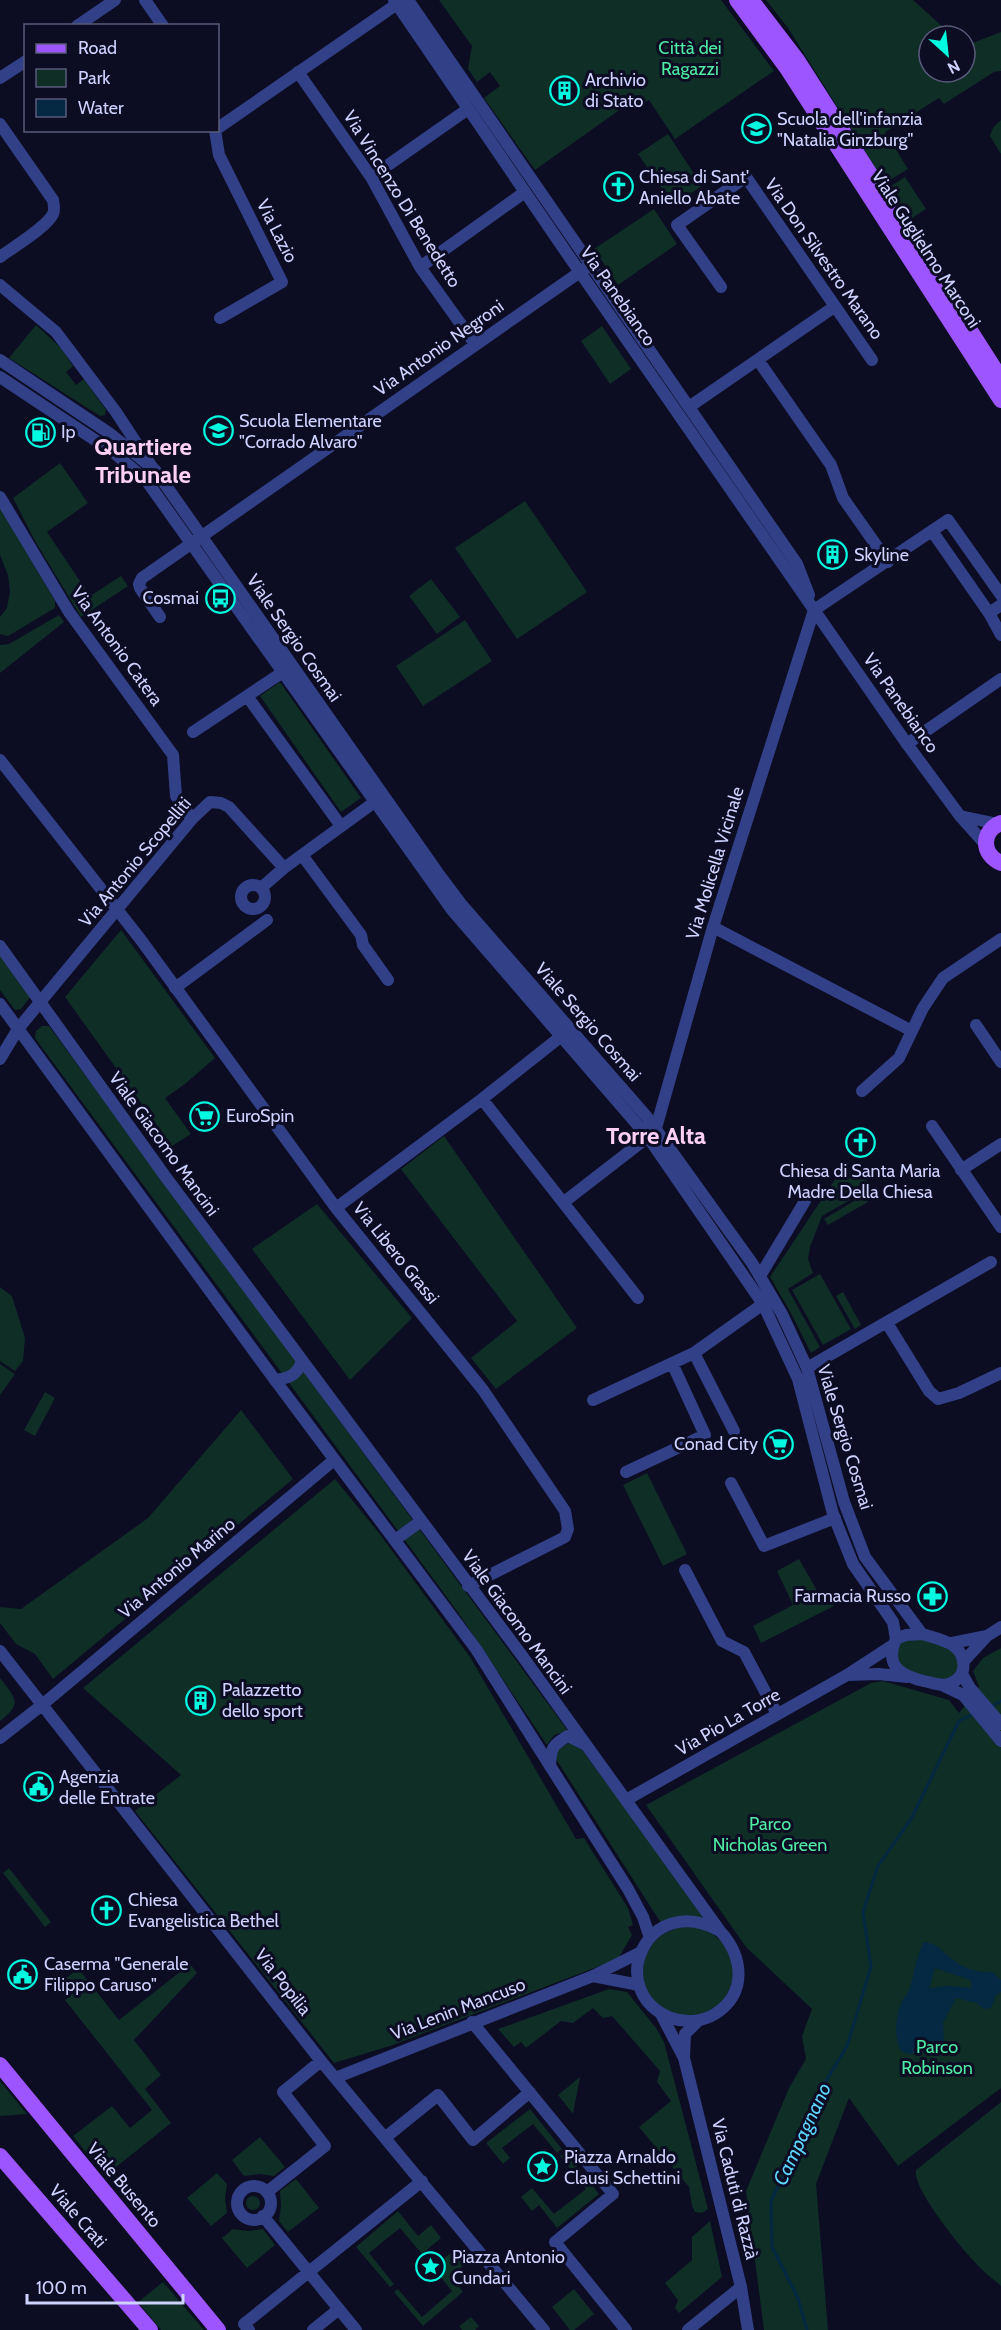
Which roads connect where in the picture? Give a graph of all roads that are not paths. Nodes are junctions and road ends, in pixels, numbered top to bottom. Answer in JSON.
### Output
{"nodes":[{"id":1,"x":115,"y":0,"type":"edge"},
{"id":2,"x":145,"y":0,"type":"edge"},
{"id":3,"x":737,"y":0,"type":"edge"},
{"id":4,"x":751,"y":0,"type":"edge"},
{"id":5,"x":400,"y":1,"type":"edge"},
{"id":6,"x":80,"y":24,"type":"edge"},
{"id":7,"x":161,"y":24,"type":"edge"},
{"id":8,"x":24,"y":62,"type":"edge"},
{"id":9,"x":298,"y":72,"type":"junction"},
{"id":10,"x":0,"y":78,"type":"edge"},
{"id":11,"x":468,"y":109,"type":"junction"},
{"id":12,"x":0,"y":124,"type":"edge"},
{"id":13,"x":219,"y":127,"type":"edge"},
{"id":14,"x":216,"y":132,"type":"edge"},
{"id":15,"x":371,"y":177,"type":"junction"},
{"id":16,"x":525,"y":192,"type":"junction"},
{"id":17,"x":0,"y":257,"type":"edge"},
{"id":18,"x":420,"y":267,"type":"junction"},
{"id":19,"x":585,"y":268,"type":"junction"},
{"id":20,"x":0,"y":285,"type":"edge"},
{"id":21,"x":721,"y":287,"type":"dead end"},
{"id":22,"x":834,"y":307,"type":"junction"},
{"id":23,"x":220,"y":318,"type":"dead end"},
{"id":24,"x":475,"y":345,"type":"junction"},
{"id":25,"x":0,"y":360,"type":"edge"},
{"id":26,"x":758,"y":360,"type":"junction"},
{"id":27,"x":872,"y":360,"type":"dead end"},
{"id":28,"x":0,"y":377,"type":"edge"},
{"id":29,"x":1001,"y":379,"type":"edge"},
{"id":30,"x":1001,"y":400,"type":"edge"},
{"id":31,"x":689,"y":407,"type":"junction"},
{"id":32,"x":116,"y":412,"type":"junction"},
{"id":33,"x":109,"y":433,"type":"junction"},
{"id":34,"x":150,"y":475,"type":"junction"},
{"id":35,"x":0,"y":496,"type":"edge"},
{"id":36,"x":930,"y":533,"type":"junction"},
{"id":37,"x":195,"y":540,"type":"junction"},
{"id":38,"x":888,"y":562,"type":"junction"},
{"id":39,"x":1001,"y":595,"type":"edge"},
{"id":40,"x":1001,"y":604,"type":"edge"},
{"id":41,"x":814,"y":610,"type":"junction"},
{"id":42,"x":989,"y":613,"type":"junction"},
{"id":43,"x":160,"y":617,"type":"dead end"},
{"id":44,"x":1001,"y":636,"type":"edge"},
{"id":45,"x":283,"y":672,"type":"junction"},
{"id":46,"x":1001,"y":679,"type":"edge"},
{"id":47,"x":247,"y":696,"type":"junction"},
{"id":48,"x":193,"y":732,"type":"dead end"},
{"id":49,"x":907,"y":744,"type":"junction"},
{"id":50,"x":0,"y":760,"type":"edge"},
{"id":51,"x":376,"y":801,"type":"junction"},
{"id":52,"x":960,"y":816,"type":"junction"},
{"id":53,"x":192,"y":819,"type":"junction"},
{"id":54,"x":999,"y":823,"type":"edge"},
{"id":55,"x":341,"y":826,"type":"junction"},
{"id":56,"x":985,"y":844,"type":"junction"},
{"id":57,"x":302,"y":855,"type":"junction"},
{"id":58,"x":1001,"y":862,"type":"edge"},
{"id":59,"x":284,"y":868,"type":"junction"},
{"id":60,"x":261,"y":888,"type":"dead end"},
{"id":61,"x":118,"y":909,"type":"junction"},
{"id":62,"x":267,"y":920,"type":"dead end"},
{"id":63,"x":713,"y":927,"type":"junction"},
{"id":64,"x":1001,"y":939,"type":"edge"},
{"id":65,"x":0,"y":946,"type":"edge"},
{"id":66,"x":388,"y":980,"type":"dead end"},
{"id":67,"x":175,"y":988,"type":"junction"},
{"id":68,"x":41,"y":1001,"type":"junction"},
{"id":69,"x":0,"y":1004,"type":"edge"},
{"id":70,"x":975,"y":1025,"type":"dead end"},
{"id":71,"x":18,"y":1029,"type":"junction"},
{"id":72,"x":912,"y":1031,"type":"junction"},
{"id":73,"x":566,"y":1032,"type":"junction"},
{"id":74,"x":0,"y":1059,"type":"edge"},
{"id":75,"x":1001,"y":1062,"type":"edge"},
{"id":76,"x":862,"y":1091,"type":"dead end"},
{"id":77,"x":482,"y":1099,"type":"junction"},
{"id":78,"x":932,"y":1126,"type":"dead end"},
{"id":79,"x":652,"y":1132,"type":"junction"},
{"id":80,"x":1001,"y":1144,"type":"edge"},
{"id":81,"x":961,"y":1170,"type":"junction"},
{"id":82,"x":805,"y":1201,"type":"dead end"},
{"id":83,"x":564,"y":1202,"type":"junction"},
{"id":84,"x":336,"y":1208,"type":"junction"},
{"id":85,"x":1001,"y":1227,"type":"edge"},
{"id":86,"x":991,"y":1262,"type":"dead end"},
{"id":87,"x":760,"y":1276,"type":"junction"},
{"id":88,"x":638,"y":1298,"type":"dead end"},
{"id":89,"x":763,"y":1304,"type":"junction"},
{"id":90,"x":887,"y":1323,"type":"junction"},
{"id":91,"x":694,"y":1353,"type":"junction"},
{"id":92,"x":303,"y":1361,"type":"junction"},
{"id":93,"x":672,"y":1363,"type":"junction"},
{"id":94,"x":807,"y":1368,"type":"junction"},
{"id":95,"x":1001,"y":1373,"type":"edge"},
{"id":96,"x":275,"y":1380,"type":"junction"},
{"id":97,"x":593,"y":1400,"type":"dead end"},
{"id":98,"x":735,"y":1431,"type":"dead end"},
{"id":99,"x":334,"y":1460,"type":"junction"},
{"id":100,"x":626,"y":1472,"type":"dead end"},
{"id":101,"x":731,"y":1482,"type":"dead end"},
{"id":102,"x":835,"y":1518,"type":"junction"},
{"id":103,"x":421,"y":1521,"type":"junction"},
{"id":104,"x":395,"y":1540,"type":"junction"},
{"id":105,"x":685,"y":1570,"type":"dead end"},
{"id":106,"x":468,"y":1586,"type":"junction"},
{"id":107,"x":1001,"y":1627,"type":"edge"},
{"id":108,"x":922,"y":1634,"type":"junction"},
{"id":109,"x":987,"y":1636,"type":"junction"},
{"id":110,"x":894,"y":1642,"type":"junction"},
{"id":111,"x":952,"y":1643,"type":"junction"},
{"id":112,"x":0,"y":1651,"type":"edge"},
{"id":113,"x":963,"y":1668,"type":"junction"},
{"id":114,"x":848,"y":1675,"type":"junction"},
{"id":115,"x":908,"y":1678,"type":"junction"},
{"id":116,"x":942,"y":1685,"type":"junction"},
{"id":117,"x":967,"y":1691,"type":"junction"},
{"id":118,"x":42,"y":1705,"type":"junction"},
{"id":119,"x":777,"y":1714,"type":"junction"},
{"id":120,"x":1001,"y":1724,"type":"edge"},
{"id":121,"x":0,"y":1738,"type":"edge"},
{"id":122,"x":1001,"y":1741,"type":"edge"},
{"id":123,"x":584,"y":1744,"type":"junction"},
{"id":124,"x":550,"y":1766,"type":"junction"},
{"id":125,"x":626,"y":1800,"type":"junction"},
{"id":126,"x":720,"y":1931,"type":"junction"},
{"id":127,"x":650,"y":1938,"type":"junction"},
{"id":128,"x":641,"y":1952,"type":"junction"},
{"id":129,"x":594,"y":1976,"type":"junction"},
{"id":130,"x":639,"y":1985,"type":"junction"},
{"id":131,"x":661,"y":2014,"type":"junction"},
{"id":132,"x":698,"y":2021,"type":"junction"},
{"id":133,"x":472,"y":2022,"type":"junction"},
{"id":134,"x":684,"y":2058,"type":"junction"},
{"id":135,"x":321,"y":2061,"type":"junction"},
{"id":136,"x":0,"y":2065,"type":"edge"},
{"id":137,"x":335,"y":2078,"type":"junction"},
{"id":138,"x":530,"y":2092,"type":"junction"},
{"id":139,"x":386,"y":2137,"type":"junction"},
{"id":140,"x":0,"y":2156,"type":"edge"},
{"id":141,"x":422,"y":2181,"type":"junction"},
{"id":142,"x":267,"y":2192,"type":"junction"},
{"id":143,"x":263,"y":2216,"type":"junction"},
{"id":144,"x":310,"y":2273,"type":"junction"},
{"id":145,"x":741,"y":2287,"type":"junction"},
{"id":146,"x":339,"y":2308,"type":"junction"},
{"id":147,"x":150,"y":2330,"type":"edge"},
{"id":148,"x":218,"y":2330,"type":"edge"},
{"id":149,"x":249,"y":2330,"type":"edge"},
{"id":150,"x":313,"y":2330,"type":"edge"},
{"id":151,"x":356,"y":2330,"type":"edge"},
{"id":152,"x":544,"y":2330,"type":"edge"},
{"id":153,"x":626,"y":2330,"type":"edge"},
{"id":154,"x":688,"y":2330,"type":"edge"},
{"id":155,"x":748,"y":2330,"type":"edge"}],
"edges":[{"from":1,"to":6,"type":"street"},
{"from":2,"to":7,"type":"street"},
{"from":3,"to":30,"type":"main road","name":"Viale Guglielmo Marconi"},
{"from":4,"to":29,"type":"main road","name":"Viale Guglielmo Marconi"},
{"from":5,"to":9,"type":"street"},
{"from":5,"to":11,"type":"street","name":"Via Panebianco"},
{"from":5,"to":19,"type":"street","name":"Via Panebianco"},
{"from":8,"to":10,"type":"street"},
{"from":9,"to":13,"type":"street"},
{"from":9,"to":15,"type":"street","name":"Via Vincenzo Di Benedetto"},
{"from":11,"to":15,"type":"street"},
{"from":11,"to":16,"type":"street","name":"Via Panebianco"},
{"from":12,"to":17,"type":"street"},
{"from":14,"to":23,"type":"street","name":"Via Lazio"},
{"from":15,"to":18,"type":"street","name":"Via Vincenzo Di Benedetto"},
{"from":16,"to":18,"type":"street"},
{"from":16,"to":19,"type":"street","name":"Via Panebianco"},
{"from":18,"to":24,"type":"street","name":"Via Vincenzo Di Benedetto"},
{"from":19,"to":24,"type":"street","name":"Via Antonio Negroni"},
{"from":19,"to":31,"type":"street","name":"Via Panebianco"},
{"from":19,"to":41,"type":"street","name":"Via Panebianco"},
{"from":20,"to":32,"type":"street","name":"Viale Sergio Cosmai"},
{"from":21,"to":22,"type":"street","name":"Via Don Silvestro Marano"},
{"from":22,"to":26,"type":"street"},
{"from":22,"to":27,"type":"street","name":"Via Don Silvestro Marano"},
{"from":24,"to":37,"type":"street","name":"Via Antonio Negroni"},
{"from":25,"to":33,"type":"street"},
{"from":26,"to":31,"type":"street"},
{"from":26,"to":38,"type":"street"},
{"from":28,"to":34,"type":"street"},
{"from":31,"to":41,"type":"street","name":"Via Panebianco"},
{"from":32,"to":33,"type":"street"},
{"from":32,"to":34,"type":"street","name":"Viale Sergio Cosmai"},
{"from":33,"to":34,"type":"street"},
{"from":34,"to":37,"type":"street","name":"Viale Sergio Cosmai"},
{"from":35,"to":53,"type":"street","name":"Via Antonio Catera"},
{"from":36,"to":38,"type":"street"},
{"from":36,"to":39,"type":"street"},
{"from":36,"to":42,"type":"street"},
{"from":37,"to":43,"type":"street","name":"Via Antonio Negroni"},
{"from":37,"to":45,"type":"street","name":"Viale Sergio Cosmai"},
{"from":37,"to":73,"type":"street","name":"Viale Sergio Cosmai"},
{"from":38,"to":41,"type":"street"},
{"from":40,"to":42,"type":"street"},
{"from":41,"to":49,"type":"street","name":"Via Panebianco"},
{"from":41,"to":63,"type":"street","name":"Via Molicella Vicinale"},
{"from":42,"to":44,"type":"street"},
{"from":45,"to":47,"type":"street"},
{"from":45,"to":51,"type":"street","name":"Viale Sergio Cosmai"},
{"from":46,"to":49,"type":"street"},
{"from":47,"to":48,"type":"street"},
{"from":47,"to":55,"type":"street"},
{"from":49,"to":52,"type":"street","name":"Via Panebianco"},
{"from":50,"to":61,"type":"street","name":"Via Libero Grassi"},
{"from":51,"to":55,"type":"street"},
{"from":51,"to":73,"type":"street","name":"Viale Sergio Cosmai"},
{"from":52,"to":54,"type":"street"},
{"from":52,"to":56,"type":"street","name":"Via Panebianco"},
{"from":53,"to":59,"type":"street","name":"Via Antonio Scopelliti"},
{"from":53,"to":61,"type":"street","name":"Via Antonio Scopelliti"},
{"from":54,"to":56,"type":"main road"},
{"from":55,"to":57,"type":"street"},
{"from":56,"to":58,"type":"main road"},
{"from":57,"to":59,"type":"street"},
{"from":57,"to":66,"type":"street"},
{"from":59,"to":60,"type":"street"},
{"from":61,"to":67,"type":"street","name":"Via Libero Grassi"},
{"from":61,"to":68,"type":"street","name":"Via Antonio Scopelliti"},
{"from":62,"to":67,"type":"street"},
{"from":63,"to":72,"type":"street"},
{"from":63,"to":79,"type":"street","name":"Via Molicella Vicinale"},
{"from":64,"to":72,"type":"street"},
{"from":65,"to":68,"type":"street","name":"Viale Giacomo Mancini"},
{"from":67,"to":84,"type":"street","name":"Via Libero Grassi"},
{"from":68,"to":71,"type":"street","name":"Via Antonio Scopelliti"},
{"from":68,"to":92,"type":"street","name":"Viale Giacomo Mancini"},
{"from":69,"to":71,"type":"street"},
{"from":70,"to":75,"type":"street"},
{"from":71,"to":74,"type":"street","name":"Via Antonio Scopelliti"},
{"from":71,"to":96,"type":"street"},
{"from":72,"to":76,"type":"street"},
{"from":73,"to":77,"type":"street"},
{"from":73,"to":79,"type":"street","name":"Viale Sergio Cosmai"},
{"from":77,"to":83,"type":"street"},
{"from":77,"to":84,"type":"street"},
{"from":78,"to":81,"type":"street"},
{"from":79,"to":83,"type":"street"},
{"from":79,"to":87,"type":"street","name":"Viale Sergio Cosmai"},
{"from":79,"to":89,"type":"street","name":"Viale Sergio Cosmai"},
{"from":80,"to":81,"type":"street"},
{"from":81,"to":85,"type":"street"},
{"from":82,"to":87,"type":"street"},
{"from":83,"to":88,"type":"street"},
{"from":84,"to":106,"type":"street","name":"Via Libero Grassi"},
{"from":86,"to":90,"type":"street"},
{"from":87,"to":94,"type":"street","name":"Viale Sergio Cosmai"},
{"from":89,"to":91,"type":"street"},
{"from":89,"to":102,"type":"street","name":"Viale Sergio Cosmai"},
{"from":90,"to":94,"type":"street"},
{"from":90,"to":95,"type":"street"},
{"from":91,"to":93,"type":"street"},
{"from":91,"to":98,"type":"street"},
{"from":92,"to":96,"type":"street"},
{"from":92,"to":103,"type":"street","name":"Viale Giacomo Mancini"},
{"from":93,"to":97,"type":"street"},
{"from":93,"to":100,"type":"street"},
{"from":94,"to":108,"type":"street","name":"Viale Sergio Cosmai"},
{"from":96,"to":99,"type":"street"},
{"from":99,"to":104,"type":"street"},
{"from":99,"to":118,"type":"street","name":"Via Antonio Marino"},
{"from":101,"to":102,"type":"street"},
{"from":102,"to":110,"type":"street","name":"Viale Sergio Cosmai"},
{"from":103,"to":104,"type":"street"},
{"from":103,"to":106,"type":"street","name":"Viale Giacomo Mancini"},
{"from":104,"to":124,"type":"street"},
{"from":105,"to":119,"type":"street"},
{"from":106,"to":123,"type":"street","name":"Viale Giacomo Mancini"},
{"from":107,"to":109,"type":"street"},
{"from":108,"to":110,"type":"street"},
{"from":108,"to":111,"type":"street"},
{"from":109,"to":111,"type":"street"},
{"from":109,"to":113,"type":"street"},
{"from":110,"to":114,"type":"street","name":"Via Pio La Torre"},
{"from":110,"to":115,"type":"street"},
{"from":111,"to":113,"type":"street"},
{"from":112,"to":118,"type":"street","name":"Via Popilia"},
{"from":113,"to":116,"type":"street"},
{"from":113,"to":117,"type":"street"},
{"from":114,"to":115,"type":"street","name":"Via Pio La Torre"},
{"from":114,"to":119,"type":"street","name":"Via Pio La Torre"},
{"from":115,"to":116,"type":"street"},
{"from":116,"to":117,"type":"street"},
{"from":117,"to":120,"type":"street"},
{"from":117,"to":122,"type":"street"},
{"from":118,"to":121,"type":"street","name":"Via Antonio Marino"},
{"from":118,"to":135,"type":"street","name":"Via Popilia"},
{"from":119,"to":125,"type":"street","name":"Via Pio La Torre"},
{"from":123,"to":124,"type":"street"},
{"from":123,"to":125,"type":"street","name":"Viale Giacomo Mancini"},
{"from":124,"to":127,"type":"street"},
{"from":125,"to":126,"type":"street","name":"Viale Giacomo Mancini"},
{"from":126,"to":127,"type":"street"},
{"from":126,"to":132,"type":"street","name":"Viale Giacomo Mancini"},
{"from":127,"to":128,"type":"street"},
{"from":128,"to":129,"type":"street","name":"Via Lenin Mancuso"},
{"from":128,"to":130,"type":"street"},
{"from":129,"to":130,"type":"street"},
{"from":129,"to":133,"type":"street","name":"Via Lenin Mancuso"},
{"from":130,"to":131,"type":"street"},
{"from":131,"to":132,"type":"street"},
{"from":131,"to":134,"type":"street","name":"Via Caduti di Razzà"},
{"from":132,"to":134,"type":"street","name":"Via Caduti di Razzà"},
{"from":133,"to":137,"type":"street","name":"Via Lenin Mancuso"},
{"from":133,"to":138,"type":"street"},
{"from":134,"to":145,"type":"street","name":"Via Caduti di Razzà"},
{"from":135,"to":137,"type":"street","name":"Via Popilia"},
{"from":135,"to":142,"type":"street"},
{"from":136,"to":148,"type":"main road","name":"Viale Busento"},
{"from":137,"to":139,"type":"street","name":"Via Popilia"},
{"from":138,"to":139,"type":"street"},
{"from":138,"to":153,"type":"street"},
{"from":139,"to":141,"type":"street","name":"Via Popilia"},
{"from":140,"to":147,"type":"main road","name":"Viale Crati"},
{"from":141,"to":144,"type":"street"},
{"from":141,"to":152,"type":"street","name":"Via Popilia"},
{"from":142,"to":143,"type":"street"},
{"from":142,"to":143,"type":"street"},
{"from":143,"to":144,"type":"street"},
{"from":144,"to":146,"type":"street"},
{"from":144,"to":149,"type":"street"},
{"from":145,"to":154,"type":"street"},
{"from":145,"to":155,"type":"street","name":"Via Caduti di Razzà"},
{"from":146,"to":150,"type":"street"},
{"from":146,"to":151,"type":"street"}]}
